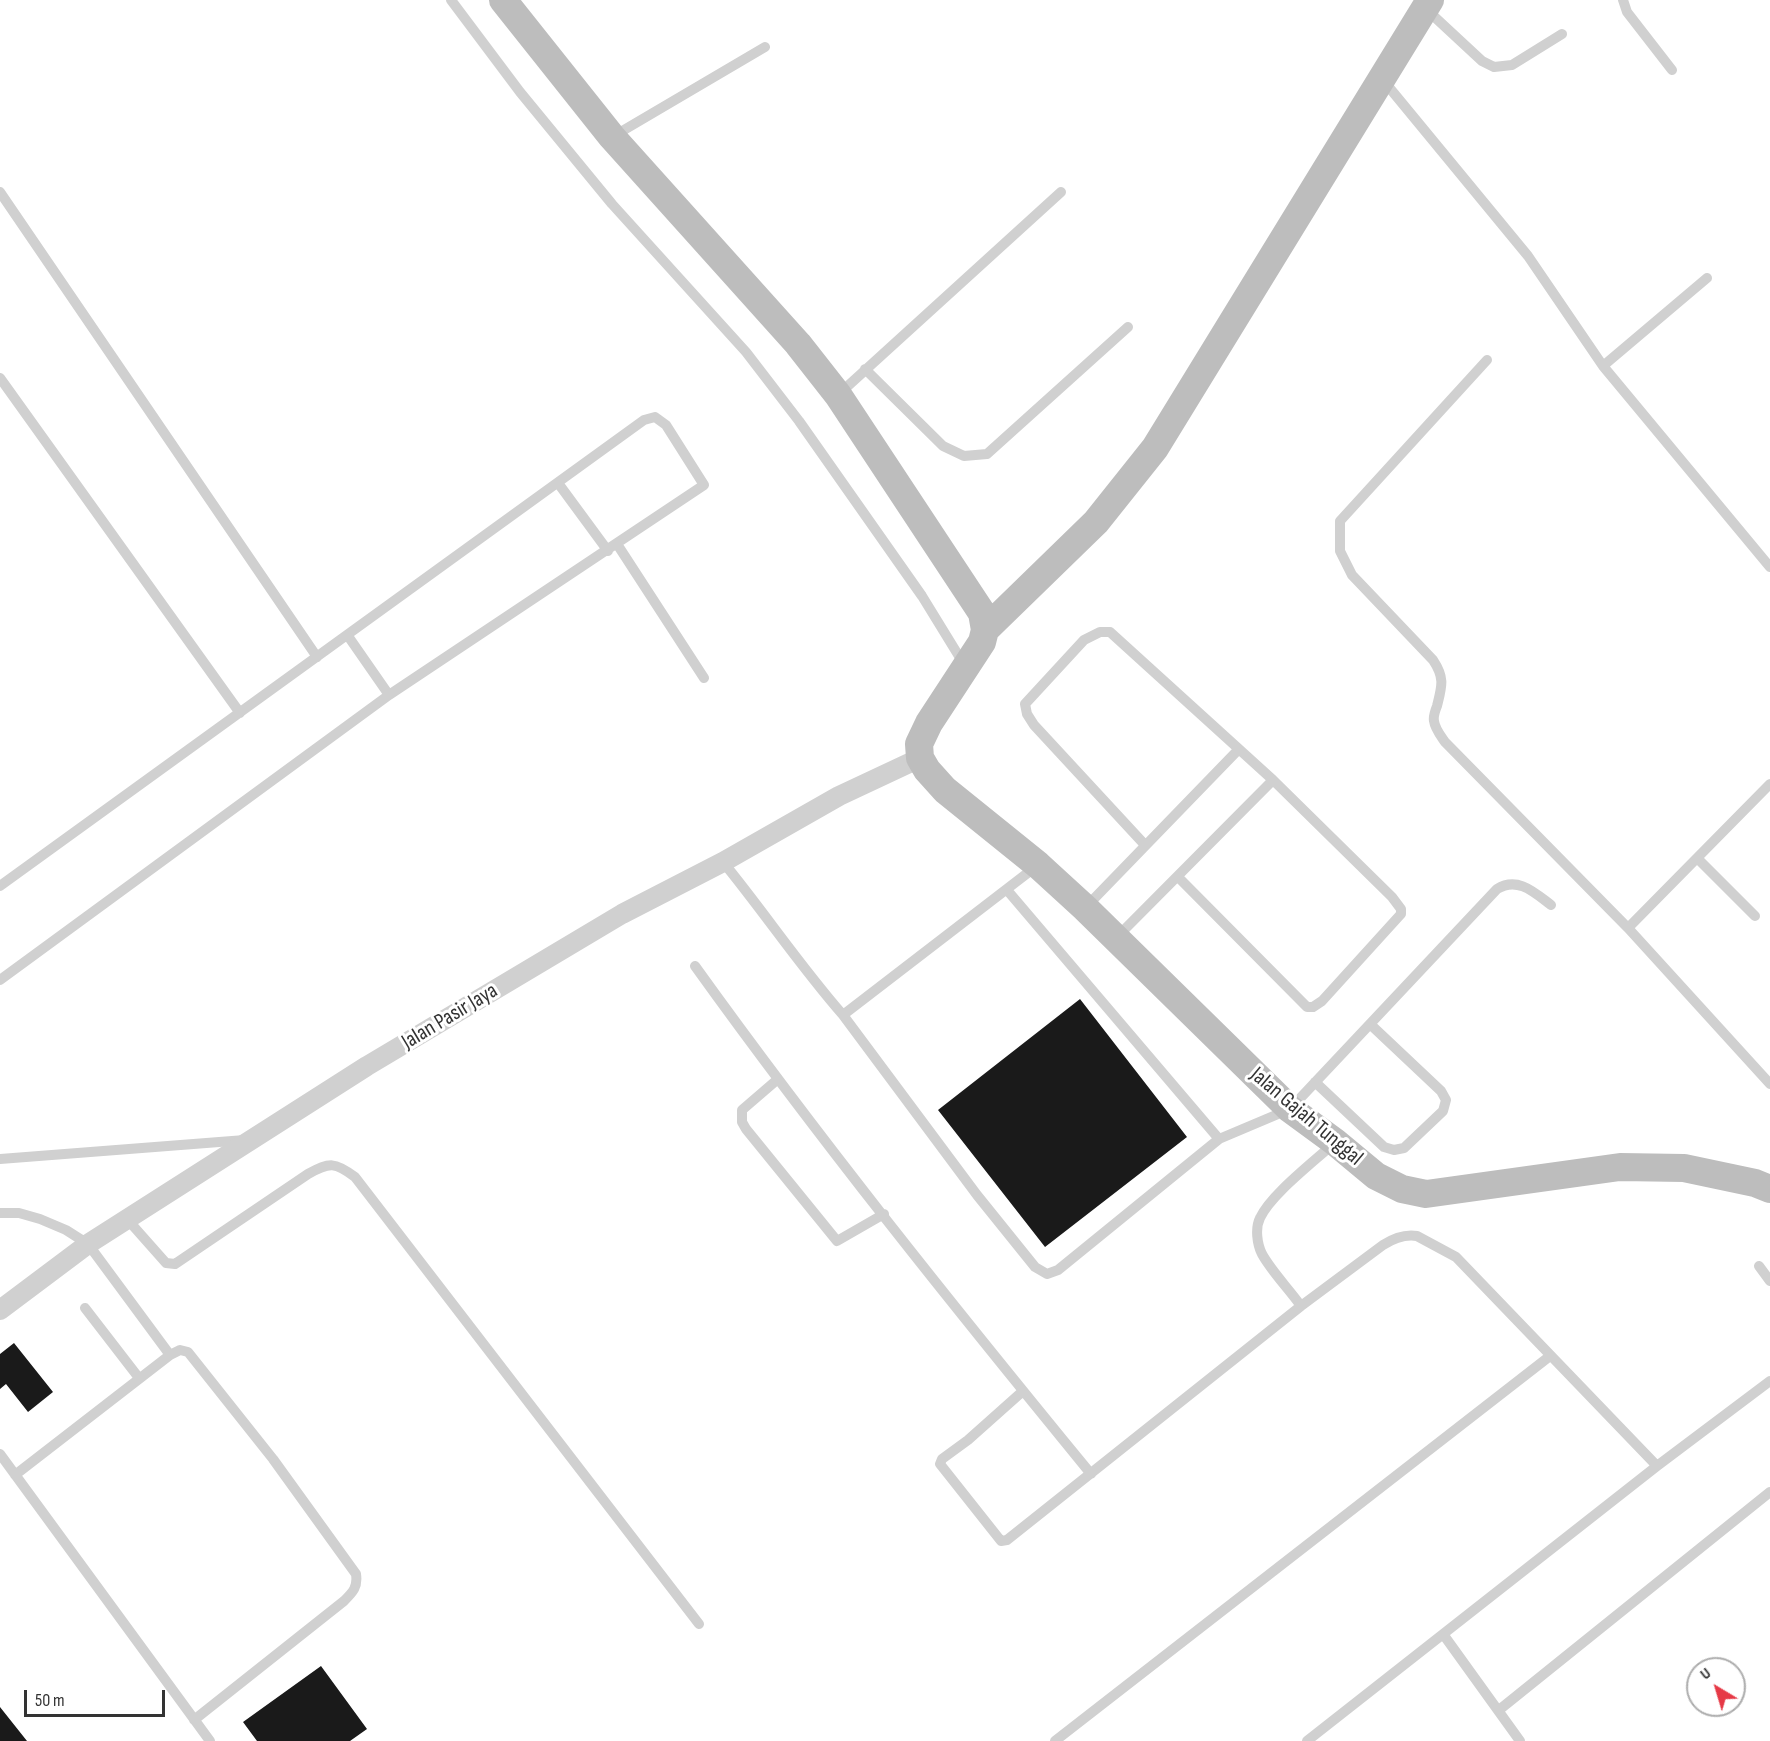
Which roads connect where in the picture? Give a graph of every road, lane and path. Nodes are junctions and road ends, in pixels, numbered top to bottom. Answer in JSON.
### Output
{"nodes":[{"id":1,"x":503,"y":0,"type":"edge"},
{"id":2,"x":1623,"y":0,"type":"edge"},
{"id":3,"x":454,"y":3,"type":"edge"},
{"id":4,"x":1428,"y":5,"type":"edge"},
{"id":5,"x":1562,"y":34,"type":"dead end"},
{"id":6,"x":765,"y":47,"type":"dead end"},
{"id":7,"x":1672,"y":70,"type":"dead end"},
{"id":8,"x":1383,"y":80,"type":"junction"},
{"id":9,"x":612,"y":137,"type":"junction"},
{"id":10,"x":0,"y":192,"type":"edge"},
{"id":11,"x":1061,"y":192,"type":"dead end"},
{"id":12,"x":1707,"y":278,"type":"dead end"},
{"id":13,"x":1128,"y":327,"type":"dead end"},
{"id":14,"x":1487,"y":360,"type":"dead end"},
{"id":15,"x":1603,"y":366,"type":"junction"},
{"id":16,"x":865,"y":369,"type":"junction"},
{"id":17,"x":0,"y":378,"type":"edge"},
{"id":18,"x":838,"y":395,"type":"junction"},
{"id":19,"x":558,"y":483,"type":"junction"},
{"id":20,"x":612,"y":548,"type":"junction"},
{"id":21,"x":1770,"y":567,"type":"edge"},
{"id":22,"x":985,"y":630,"type":"junction"},
{"id":23,"x":348,"y":636,"type":"junction"},
{"id":24,"x":317,"y":657,"type":"junction"},
{"id":25,"x":965,"y":666,"type":"junction"},
{"id":26,"x":704,"y":678,"type":"dead end"},
{"id":27,"x":390,"y":695,"type":"junction"},
{"id":28,"x":240,"y":713,"type":"junction"},
{"id":29,"x":1239,"y":749,"type":"junction"},
{"id":30,"x":920,"y":758,"type":"junction"},
{"id":31,"x":1273,"y":780,"type":"junction"},
{"id":32,"x":1770,"y":784,"type":"edge"},
{"id":33,"x":1145,"y":845,"type":"junction"},
{"id":34,"x":1697,"y":858,"type":"junction"},
{"id":35,"x":723,"y":862,"type":"junction"},
{"id":36,"x":1038,"y":865,"type":"junction"},
{"id":37,"x":1178,"y":877,"type":"junction"},
{"id":38,"x":1,"y":883,"type":"edge"},
{"id":39,"x":1007,"y":890,"type":"junction"},
{"id":40,"x":1551,"y":905,"type":"dead end"},
{"id":41,"x":1084,"y":908,"type":"junction"},
{"id":42,"x":1755,"y":916,"type":"dead end"},
{"id":43,"x":1628,"y":928,"type":"junction"},
{"id":44,"x":1116,"y":938,"type":"junction"},
{"id":45,"x":695,"y":966,"type":"dead end"},
{"id":46,"x":0,"y":980,"type":"edge"},
{"id":47,"x":843,"y":1015,"type":"junction"},
{"id":48,"x":1371,"y":1025,"type":"junction"},
{"id":49,"x":778,"y":1079,"type":"junction"},
{"id":50,"x":1315,"y":1082,"type":"junction"},
{"id":51,"x":1770,"y":1084,"type":"edge"},
{"id":52,"x":1290,"y":1109,"type":"junction"},
{"id":53,"x":1220,"y":1139,"type":"junction"},
{"id":54,"x":250,"y":1140,"type":"junction"},
{"id":55,"x":1335,"y":1142,"type":"junction"},
{"id":56,"x":0,"y":1159,"type":"edge"},
{"id":57,"x":1770,"y":1189,"type":"edge"},
{"id":58,"x":0,"y":1213,"type":"edge"},
{"id":59,"x":884,"y":1214,"type":"junction"},
{"id":60,"x":127,"y":1220,"type":"junction"},
{"id":61,"x":88,"y":1244,"type":"junction"},
{"id":62,"x":1759,"y":1266,"type":"dead end"},
{"id":63,"x":1770,"y":1281,"type":"edge"},
{"id":64,"x":1301,"y":1306,"type":"junction"},
{"id":65,"x":85,"y":1308,"type":"dead end"},
{"id":66,"x":0,"y":1310,"type":"edge"},
{"id":67,"x":170,"y":1355,"type":"junction"},
{"id":68,"x":1550,"y":1356,"type":"junction"},
{"id":69,"x":139,"y":1378,"type":"junction"},
{"id":70,"x":1770,"y":1381,"type":"edge"},
{"id":71,"x":1023,"y":1391,"type":"junction"},
{"id":72,"x":0,"y":1454,"type":"edge"},
{"id":73,"x":1657,"y":1466,"type":"junction"},
{"id":74,"x":15,"y":1474,"type":"junction"},
{"id":75,"x":1091,"y":1474,"type":"junction"},
{"id":76,"x":1770,"y":1492,"type":"edge"},
{"id":77,"x":699,"y":1624,"type":"dead end"},
{"id":78,"x":1443,"y":1634,"type":"junction"},
{"id":79,"x":1499,"y":1710,"type":"junction"},
{"id":80,"x":194,"y":1720,"type":"junction"},
{"id":81,"x":210,"y":1741,"type":"edge"},
{"id":82,"x":1055,"y":1741,"type":"edge"},
{"id":83,"x":1307,"y":1741,"type":"edge"},
{"id":84,"x":1520,"y":1741,"type":"edge"}],
"edges":[{"from":1,"to":9,"type":"street"},
{"from":2,"to":7,"type":"lane"},
{"from":3,"to":25,"type":"lane"},
{"from":4,"to":5,"type":"lane"},
{"from":4,"to":8,"type":"street"},
{"from":6,"to":9,"type":"lane"},
{"from":8,"to":15,"type":"lane"},
{"from":8,"to":22,"type":"street"},
{"from":9,"to":18,"type":"street"},
{"from":10,"to":24,"type":"lane"},
{"from":11,"to":16,"type":"lane"},
{"from":12,"to":15,"type":"lane"},
{"from":13,"to":16,"type":"lane"},
{"from":14,"to":43,"type":"lane"},
{"from":15,"to":21,"type":"lane"},
{"from":16,"to":18,"type":"lane"},
{"from":17,"to":28,"type":"lane"},
{"from":18,"to":22,"type":"street"},
{"from":19,"to":20,"type":"lane"},
{"from":19,"to":20,"type":"lane"},
{"from":19,"to":23,"type":"lane"},
{"from":20,"to":26,"type":"lane"},
{"from":20,"to":27,"type":"lane"},
{"from":22,"to":25,"type":"street"},
{"from":23,"to":24,"type":"lane"},
{"from":23,"to":27,"type":"lane"},
{"from":24,"to":28,"type":"lane"},
{"from":25,"to":30,"type":"street"},
{"from":27,"to":46,"type":"lane"},
{"from":28,"to":38,"type":"lane"},
{"from":29,"to":31,"type":"lane"},
{"from":29,"to":33,"type":"lane"},
{"from":29,"to":33,"type":"lane"},
{"from":30,"to":35,"type":"street","name":"Jalan Pasir Jaya"},
{"from":30,"to":36,"type":"street","name":"Jalan Gajah Tunggal"},
{"from":31,"to":37,"type":"lane"},
{"from":31,"to":37,"type":"lane"},
{"from":32,"to":34,"type":"lane"},
{"from":33,"to":41,"type":"lane"},
{"from":34,"to":42,"type":"lane"},
{"from":34,"to":43,"type":"lane"},
{"from":35,"to":47,"type":"lane"},
{"from":35,"to":54,"type":"street","name":"Jalan Pasir Jaya"},
{"from":36,"to":39,"type":"lane"},
{"from":36,"to":41,"type":"street","name":"Jalan Gajah Tunggal"},
{"from":37,"to":44,"type":"lane"},
{"from":39,"to":47,"type":"lane"},
{"from":39,"to":53,"type":"lane"},
{"from":40,"to":48,"type":"lane"},
{"from":41,"to":44,"type":"street","name":"Jalan Gajah Tunggal"},
{"from":43,"to":51,"type":"lane"},
{"from":44,"to":52,"type":"street","name":"Jalan Gajah Tunggal"},
{"from":45,"to":49,"type":"lane"},
{"from":47,"to":53,"type":"lane"},
{"from":48,"to":50,"type":"lane"},
{"from":48,"to":50,"type":"lane"},
{"from":49,"to":59,"type":"lane"},
{"from":49,"to":59,"type":"lane"},
{"from":50,"to":52,"type":"lane"},
{"from":52,"to":53,"type":"lane"},
{"from":52,"to":55,"type":"street","name":"Jalan Gajah Tunggal"},
{"from":54,"to":56,"type":"lane"},
{"from":54,"to":60,"type":"street","name":"Jalan Pasir Jaya"},
{"from":55,"to":57,"type":"street","name":"Jalan Gajah Tunggal"},
{"from":55,"to":64,"type":"lane"},
{"from":58,"to":61,"type":"lane"},
{"from":59,"to":71,"type":"lane"},
{"from":60,"to":61,"type":"street","name":"Jalan Pasir Jaya"},
{"from":60,"to":77,"type":"lane"},
{"from":61,"to":66,"type":"street","name":"Jalan Pasir Jaya"},
{"from":61,"to":67,"type":"lane"},
{"from":62,"to":63,"type":"lane"},
{"from":64,"to":68,"type":"lane"},
{"from":64,"to":75,"type":"lane"},
{"from":65,"to":69,"type":"lane"},
{"from":67,"to":69,"type":"lane"},
{"from":67,"to":80,"type":"lane"},
{"from":68,"to":73,"type":"lane"},
{"from":68,"to":82,"type":"lane"},
{"from":69,"to":74,"type":"lane"},
{"from":70,"to":73,"type":"lane"},
{"from":71,"to":75,"type":"lane"},
{"from":71,"to":75,"type":"lane"},
{"from":72,"to":74,"type":"lane"},
{"from":73,"to":78,"type":"lane"},
{"from":74,"to":80,"type":"lane"},
{"from":76,"to":79,"type":"lane"},
{"from":78,"to":79,"type":"lane"},
{"from":78,"to":83,"type":"lane"},
{"from":79,"to":84,"type":"lane"},
{"from":80,"to":81,"type":"lane"}]}
